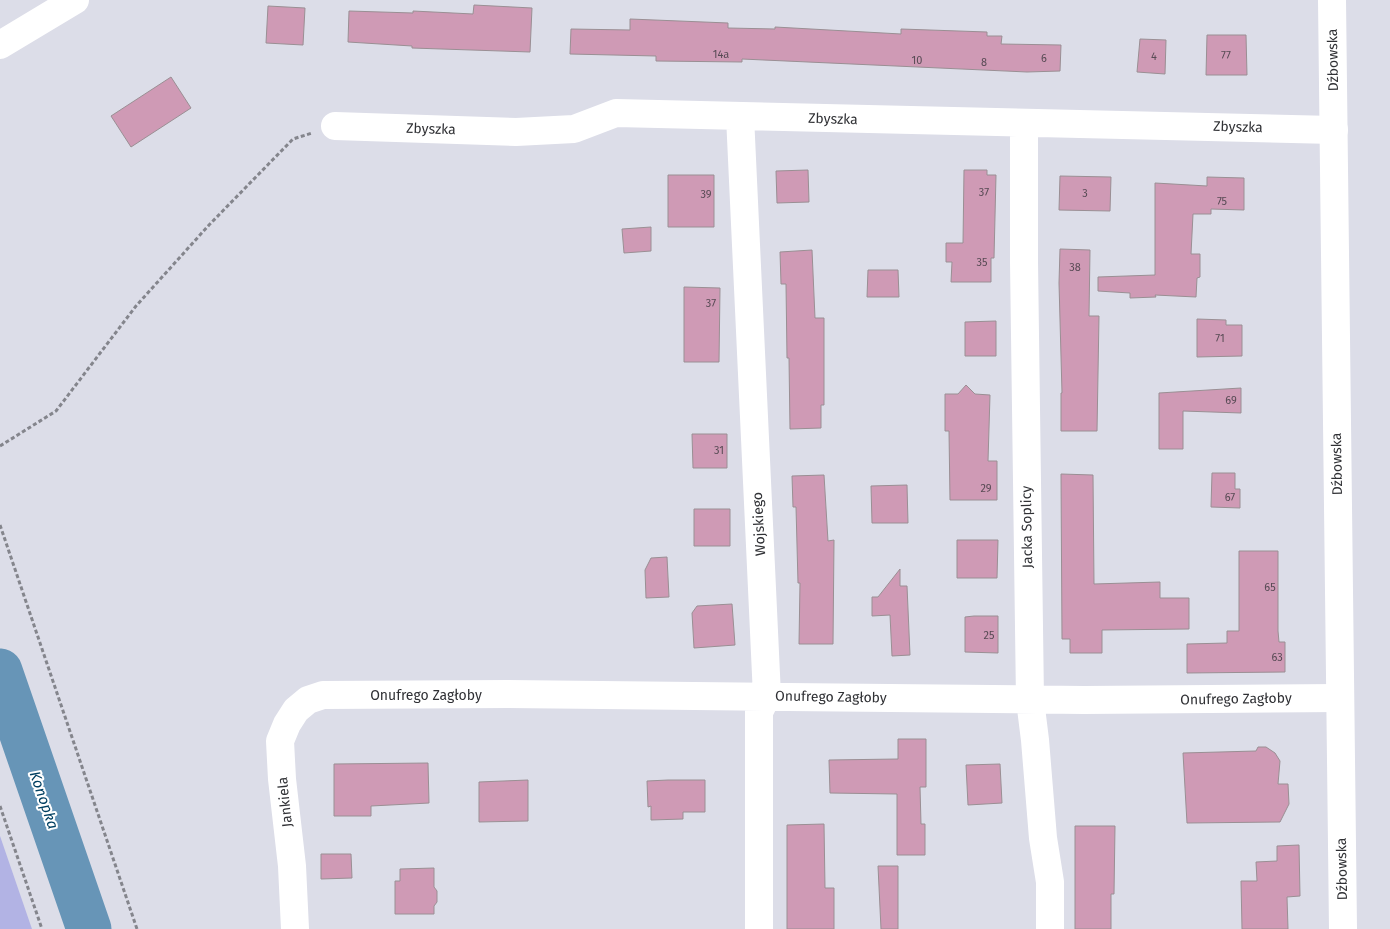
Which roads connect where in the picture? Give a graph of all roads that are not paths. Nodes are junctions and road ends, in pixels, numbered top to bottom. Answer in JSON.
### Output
{"nodes":[{"id":1,"x":75,"y":0,"type":"edge"},
{"id":2,"x":1332,"y":0,"type":"edge"},
{"id":3,"x":0,"y":45,"type":"edge"},
{"id":4,"x":740,"y":116,"type":"junction"},
{"id":5,"x":1024,"y":123,"type":"junction"},
{"id":6,"x":335,"y":126,"type":"road end"},
{"id":7,"x":1334,"y":130,"type":"junction"},
{"id":8,"x":323,"y":695,"type":"joint"},
{"id":9,"x":767,"y":696,"type":"junction"},
{"id":10,"x":1340,"y":698,"type":"junction"},
{"id":11,"x":1030,"y":700,"type":"junction"},
{"id":12,"x":295,"y":929,"type":"edge"},
{"id":13,"x":760,"y":929,"type":"edge"},
{"id":14,"x":1050,"y":929,"type":"edge"},
{"id":15,"x":1343,"y":929,"type":"edge"}],
"edges":[{"from":1,"to":3,"type":"street"},
{"from":2,"to":7,"type":"street","name":"Dźbowska"},
{"from":4,"to":5,"type":"street","name":"Zbyszka"},
{"from":4,"to":6,"type":"street","name":"Zbyszka"},
{"from":4,"to":9,"type":"street","name":"Wojskiego"},
{"from":5,"to":7,"type":"street","name":"Zbyszka"},
{"from":5,"to":11,"type":"street","name":"Jacka Soplicy"},
{"from":7,"to":10,"type":"street","name":"Dźbowska"},
{"from":8,"to":9,"type":"street","name":"Onufrego Zagłoby"},
{"from":8,"to":12,"type":"street","name":"Jankiela"},
{"from":9,"to":11,"type":"street","name":"Onufrego Zagłoby"},
{"from":9,"to":13,"type":"street","name":"Wojskiego"},
{"from":10,"to":11,"type":"street","name":"Onufrego Zagłoby"},
{"from":10,"to":15,"type":"street","name":"Dźbowska"},
{"from":11,"to":14,"type":"street","name":"Jacka Soplicy"}]}
